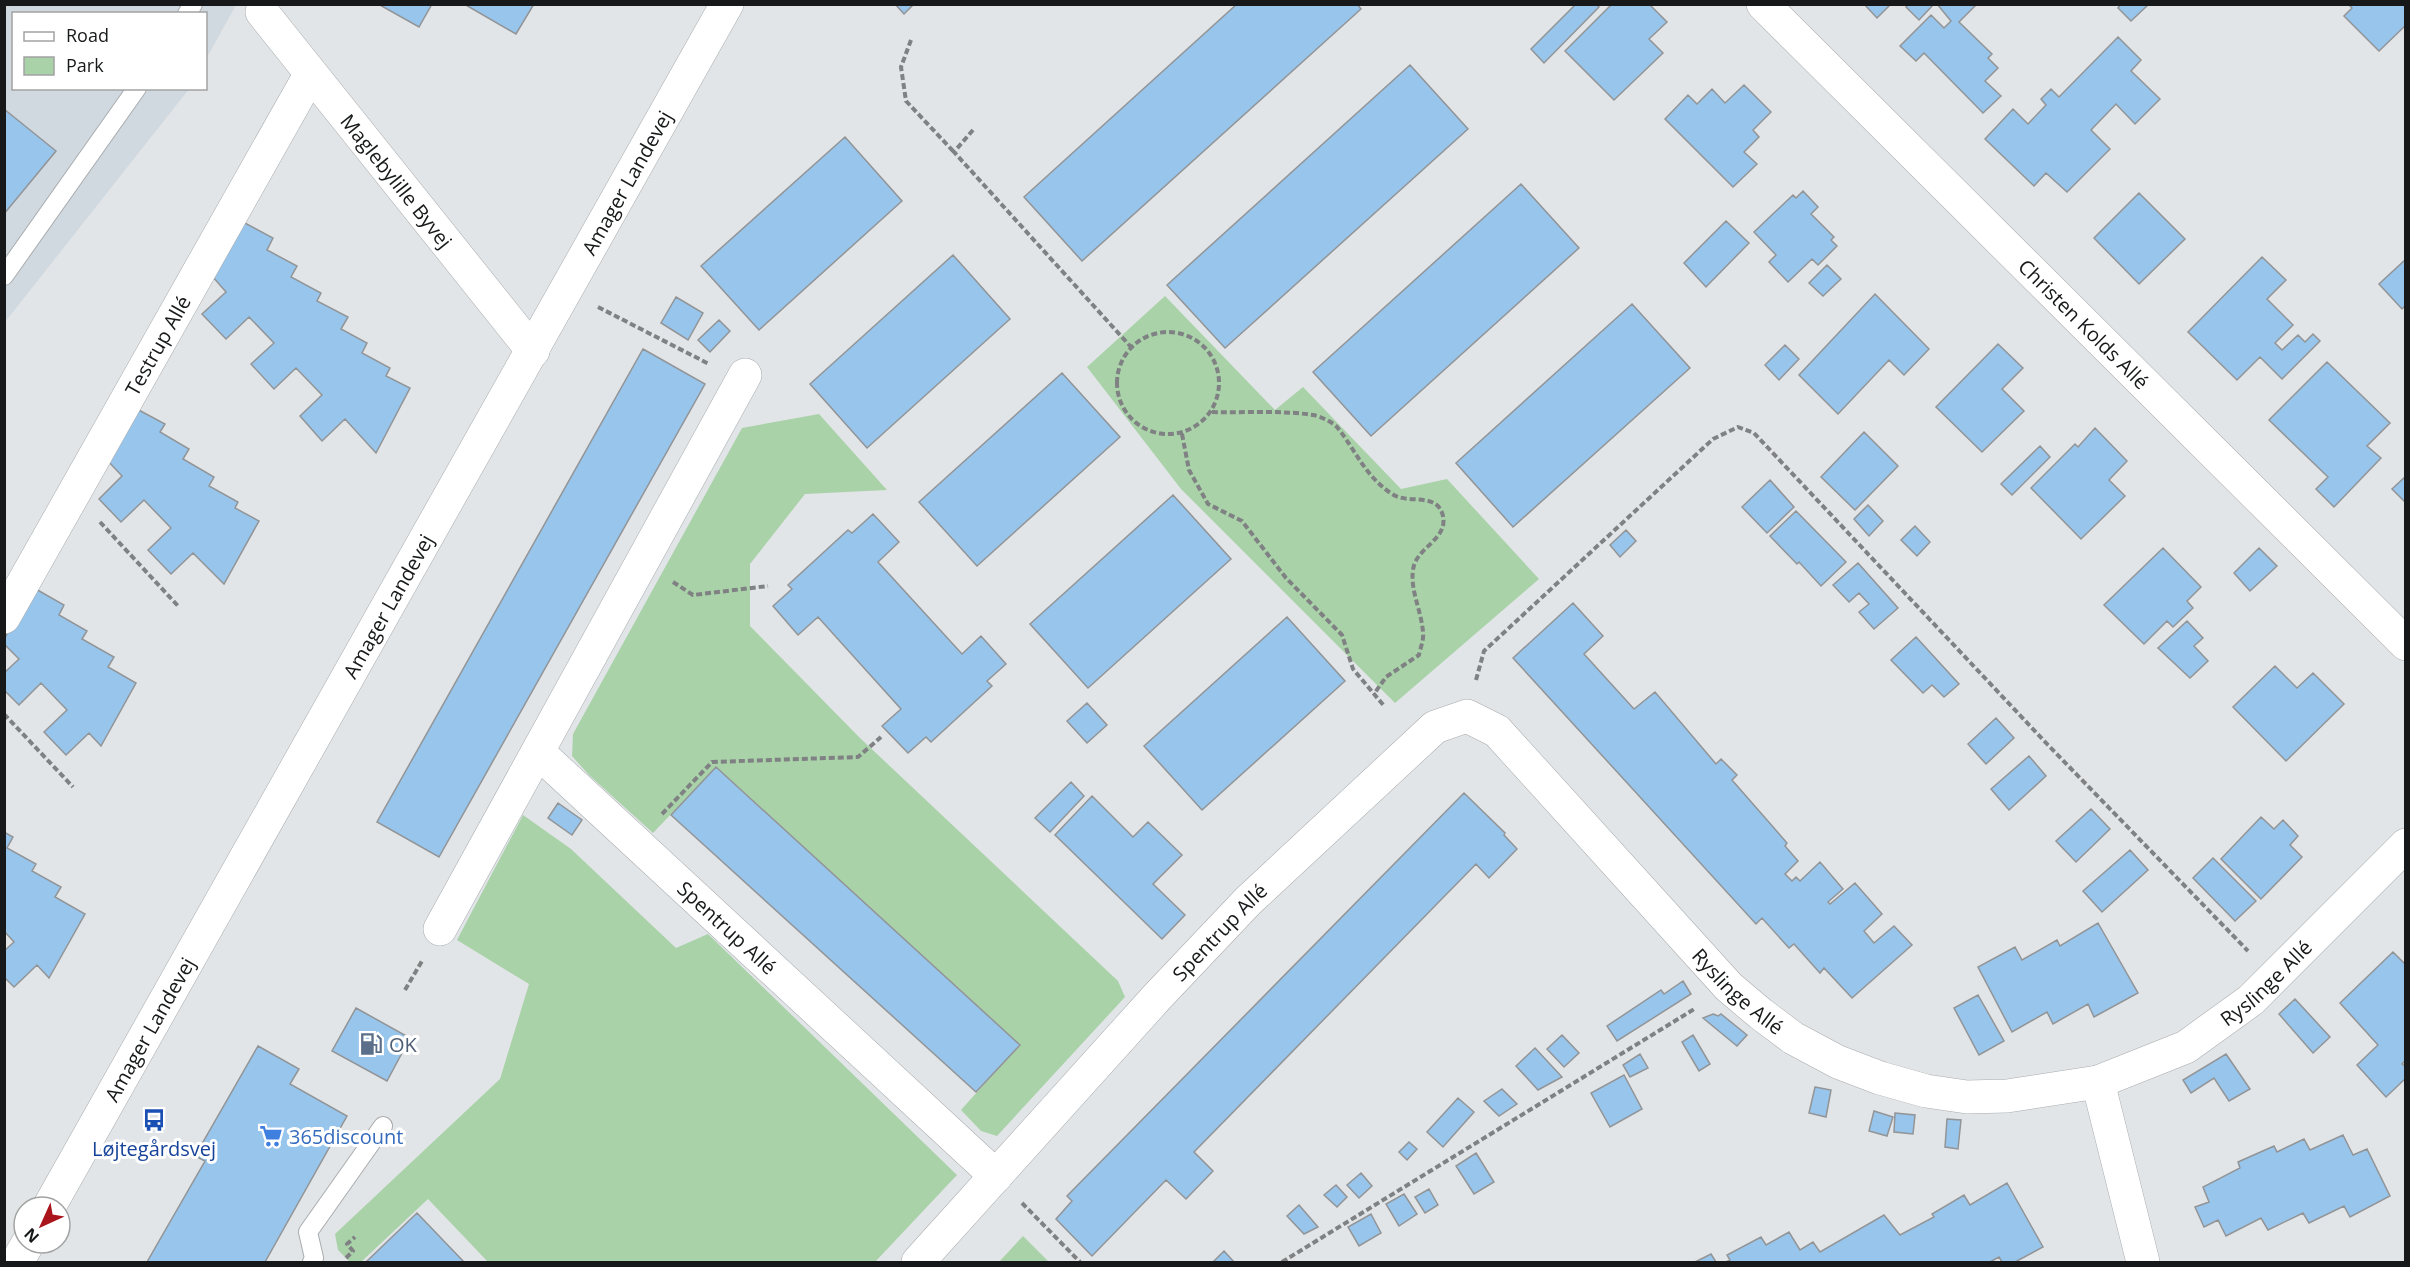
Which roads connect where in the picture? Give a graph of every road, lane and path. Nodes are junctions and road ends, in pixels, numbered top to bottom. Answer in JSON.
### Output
{"nodes":[{"id":1,"x":728,"y":4,"type":"edge"},
{"id":2,"x":1763,"y":4,"type":"edge"},
{"id":3,"x":262,"y":12,"type":"dead end"},
{"id":4,"x":911,"y":40,"type":"dead end"},
{"id":5,"x":310,"y":75,"type":"junction"},
{"id":6,"x":136,"y":90,"type":"edge"},
{"id":7,"x":974,"y":130,"type":"dead end"},
{"id":8,"x":954,"y":152,"type":"junction"},
{"id":9,"x":4,"y":276,"type":"edge"},
{"id":10,"x":566,"y":291,"type":"junction"},
{"id":11,"x":1131,"y":347,"type":"junction"},
{"id":12,"x":532,"y":351,"type":"junction"},
{"id":13,"x":743,"y":378,"type":"joint"},
{"id":14,"x":1212,"y":412,"type":"junction"},
{"id":15,"x":1182,"y":434,"type":"junction"},
{"id":16,"x":74,"y":494,"type":"junction"},
{"id":17,"x":642,"y":562,"type":"junction"},
{"id":18,"x":768,"y":586,"type":"dead end"},
{"id":19,"x":179,"y":607,"type":"dead end"},
{"id":20,"x":4,"y":617,"type":"edge"},
{"id":21,"x":2406,"y":644,"type":"edge"},
{"id":22,"x":1374,"y":694,"type":"junction"},
{"id":23,"x":1385,"y":707,"type":"dead end"},
{"id":24,"x":4,"y":714,"type":"edge"},
{"id":25,"x":1467,"y":716,"type":"junction"},
{"id":26,"x":881,"y":737,"type":"dead end"},
{"id":27,"x":538,"y":752,"type":"junction"},
{"id":28,"x":73,"y":787,"type":"dead end"},
{"id":29,"x":635,"y":842,"type":"junction"},
{"id":30,"x":2406,"y":845,"type":"edge"},
{"id":31,"x":440,"y":929,"type":"dead end"},
{"id":32,"x":2274,"y":977,"type":"junction"},
{"id":33,"x":1730,"y":987,"type":"junction"},
{"id":34,"x":2098,"y":1082,"type":"junction"},
{"id":35,"x":383,"y":1126,"type":"dead end"},
{"id":36,"x":996,"y":1176,"type":"junction"},
{"id":37,"x":56,"y":1195,"type":"edge"},
{"id":38,"x":355,"y":1237,"type":"dead end"},
{"id":39,"x":312,"y":1263,"type":"edge"},
{"id":40,"x":341,"y":1263,"type":"edge"},
{"id":41,"x":918,"y":1263,"type":"edge"},
{"id":42,"x":1080,"y":1263,"type":"edge"},
{"id":43,"x":1282,"y":1263,"type":"edge"},
{"id":44,"x":2143,"y":1263,"type":"edge"}],
"edges":[{"from":1,"to":10,"type":"street","name":"Amager Landevej"},
{"from":2,"to":21,"type":"street","name":"Christen Kolds Allé"},
{"from":3,"to":5,"type":"street","name":"Maglebylille Byvej"},
{"from":4,"to":8,"type":"path"},
{"from":5,"to":12,"type":"street","name":"Maglebylille Byvej"},
{"from":5,"to":16,"type":"street","name":"Testrup Allé"},
{"from":6,"to":9,"type":"lane"},
{"from":7,"to":8,"type":"path"},
{"from":8,"to":11,"type":"path"},
{"from":10,"to":12,"type":"street","name":"Amager Landevej"},
{"from":10,"to":13,"type":"path"},
{"from":11,"to":14,"type":"path"},
{"from":11,"to":15,"type":"path"},
{"from":12,"to":37,"type":"street","name":"Amager Landevej"},
{"from":13,"to":17,"type":"street"},
{"from":14,"to":15,"type":"path"},
{"from":14,"to":22,"type":"path"},
{"from":15,"to":22,"type":"path"},
{"from":16,"to":19,"type":"path"},
{"from":16,"to":20,"type":"street","name":"Testrup Allé"},
{"from":17,"to":18,"type":"path"},
{"from":17,"to":27,"type":"street"},
{"from":22,"to":23,"type":"path"},
{"from":24,"to":28,"type":"path"},
{"from":25,"to":32,"type":"path"},
{"from":25,"to":33,"type":"street","name":"Ryslinge Allé"},
{"from":25,"to":36,"type":"street","name":"Spentrup Allé"},
{"from":26,"to":29,"type":"path"},
{"from":27,"to":29,"type":"street","name":"Spentrup Allé"},
{"from":27,"to":31,"type":"street"},
{"from":29,"to":36,"type":"street","name":"Spentrup Allé"},
{"from":30,"to":32,"type":"street","name":"Ryslinge Allé"},
{"from":32,"to":34,"type":"street","name":"Ryslinge Allé"},
{"from":33,"to":34,"type":"street","name":"Ryslinge Allé"},
{"from":33,"to":43,"type":"path"},
{"from":34,"to":44,"type":"street"},
{"from":35,"to":39,"type":"lane"},
{"from":36,"to":41,"type":"street","name":"Spentrup Allé"},
{"from":36,"to":42,"type":"path"},
{"from":38,"to":40,"type":"path"}]}
